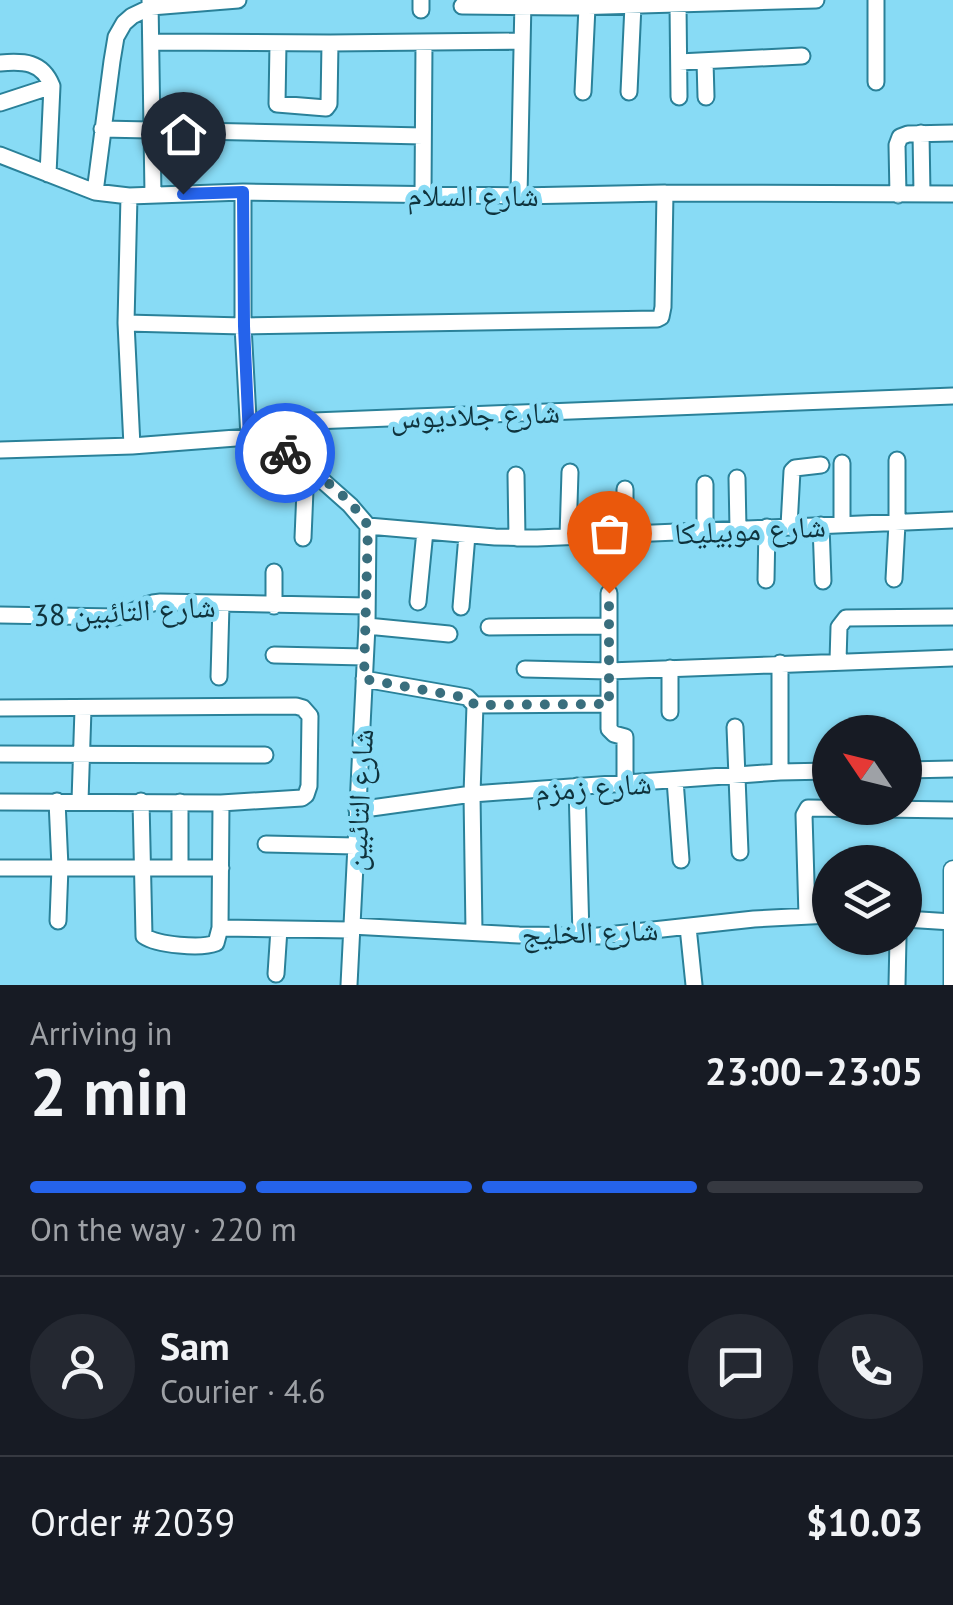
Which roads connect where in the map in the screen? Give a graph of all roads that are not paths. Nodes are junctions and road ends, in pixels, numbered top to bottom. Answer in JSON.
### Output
{"nodes":[{"id":1,"x":238,"y":0,"type":"edge"},
{"id":2,"x":816,"y":0,"type":"edge"},
{"id":3,"x":876,"y":0,"type":"edge"},
{"id":4,"x":660,"y":2,"type":"edge"},
{"id":5,"x":151,"y":4,"type":"edge"},
{"id":6,"x":471,"y":4,"type":"edge"},
{"id":7,"x":523,"y":4,"type":"edge"},
{"id":8,"x":576,"y":4,"type":"edge"},
{"id":9,"x":623,"y":4,"type":"edge"},
{"id":10,"x":678,"y":4,"type":"junction"},
{"id":11,"x":522,"y":41,"type":"junction"},
{"id":12,"x":151,"y":42,"type":"junction"},
{"id":13,"x":278,"y":43,"type":"junction"},
{"id":14,"x":330,"y":43,"type":"junction"},
{"id":15,"x":424,"y":43,"type":"junction"},
{"id":16,"x":802,"y":56,"type":"dead end"},
{"id":17,"x":704,"y":61,"type":"junction"},
{"id":18,"x":679,"y":62,"type":"junction"},
{"id":19,"x":0,"y":63,"type":"edge"},
{"id":20,"x":876,"y":82,"type":"dead end"},
{"id":21,"x":52,"y":86,"type":"junction"},
{"id":22,"x":583,"y":92,"type":"dead end"},
{"id":23,"x":629,"y":92,"type":"dead end"},
{"id":24,"x":706,"y":97,"type":"dead end"},
{"id":25,"x":679,"y":98,"type":"dead end"},
{"id":26,"x":0,"y":103,"type":"edge"},
{"id":27,"x":102,"y":130,"type":"junction"},
{"id":28,"x":152,"y":130,"type":"junction"},
{"id":29,"x":953,"y":133,"type":"edge"},
{"id":30,"x":920,"y":134,"type":"junction"},
{"id":31,"x":423,"y":136,"type":"junction"},
{"id":32,"x":0,"y":155,"type":"edge"},
{"id":33,"x":48,"y":174,"type":"junction"},
{"id":34,"x":95,"y":192,"type":"junction"},
{"id":35,"x":243,"y":192,"type":"junction"},
{"id":36,"x":665,"y":193,"type":"junction"},
{"id":37,"x":422,"y":194,"type":"junction"},
{"id":38,"x":898,"y":194,"type":"junction"},
{"id":39,"x":922,"y":194,"type":"junction"},
{"id":40,"x":953,"y":194,"type":"edge"},
{"id":41,"x":154,"y":195,"type":"junction"},
{"id":42,"x":129,"y":196,"type":"junction"},
{"id":43,"x":519,"y":196,"type":"junction"},
{"id":44,"x":126,"y":324,"type":"junction"},
{"id":45,"x":244,"y":326,"type":"junction"},
{"id":46,"x":953,"y":396,"type":"edge"},
{"id":47,"x":249,"y":438,"type":"junction"},
{"id":48,"x":132,"y":446,"type":"junction"},
{"id":49,"x":0,"y":450,"type":"edge"},
{"id":50,"x":896,"y":460,"type":"dead end"},
{"id":51,"x":842,"y":462,"type":"dead end"},
{"id":52,"x":306,"y":466,"type":"junction"},
{"id":53,"x":820,"y":466,"type":"dead end"},
{"id":54,"x":570,"y":472,"type":"dead end"},
{"id":55,"x":516,"y":476,"type":"dead end"},
{"id":56,"x":737,"y":478,"type":"dead end"},
{"id":57,"x":705,"y":484,"type":"dead end"},
{"id":58,"x":625,"y":488,"type":"dead end"},
{"id":59,"x":953,"y":520,"type":"edge"},
{"id":60,"x":842,"y":524,"type":"junction"},
{"id":61,"x":897,"y":524,"type":"junction"},
{"id":62,"x":821,"y":525,"type":"junction"},
{"id":63,"x":368,"y":526,"type":"junction"},
{"id":64,"x":789,"y":526,"type":"junction"},
{"id":65,"x":767,"y":528,"type":"junction"},
{"id":66,"x":738,"y":529,"type":"junction"},
{"id":67,"x":705,"y":530,"type":"junction"},
{"id":68,"x":426,"y":531,"type":"junction"},
{"id":69,"x":626,"y":534,"type":"junction"},
{"id":70,"x":467,"y":535,"type":"junction"},
{"id":71,"x":568,"y":537,"type":"junction"},
{"id":72,"x":304,"y":538,"type":"dead end"},
{"id":73,"x":518,"y":538,"type":"junction"},
{"id":74,"x":274,"y":572,"type":"dead end"},
{"id":75,"x":894,"y":579,"type":"dead end"},
{"id":76,"x":766,"y":580,"type":"dead end"},
{"id":77,"x":823,"y":581,"type":"dead end"},
{"id":78,"x":609,"y":593,"type":"dead end"},
{"id":79,"x":418,"y":602,"type":"dead end"},
{"id":80,"x":221,"y":605,"type":"junction"},
{"id":81,"x":274,"y":606,"type":"junction"},
{"id":82,"x":367,"y":606,"type":"junction"},
{"id":83,"x":462,"y":607,"type":"dead end"},
{"id":84,"x":0,"y":615,"type":"edge"},
{"id":85,"x":953,"y":617,"type":"edge"},
{"id":86,"x":367,"y":626,"type":"junction"},
{"id":87,"x":609,"y":626,"type":"junction"},
{"id":88,"x":489,"y":627,"type":"dead end"},
{"id":89,"x":448,"y":634,"type":"dead end"},
{"id":90,"x":274,"y":655,"type":"dead end"},
{"id":91,"x":365,"y":658,"type":"junction"},
{"id":92,"x":953,"y":658,"type":"edge"},
{"id":93,"x":838,"y":662,"type":"junction"},
{"id":94,"x":780,"y":663,"type":"junction"},
{"id":95,"x":670,"y":668,"type":"junction"},
{"id":96,"x":525,"y":669,"type":"dead end"},
{"id":97,"x":609,"y":671,"type":"junction"},
{"id":98,"x":219,"y":677,"type":"dead end"},
{"id":99,"x":364,"y":679,"type":"junction"},
{"id":100,"x":609,"y":704,"type":"junction"},
{"id":101,"x":475,"y":705,"type":"junction"},
{"id":102,"x":0,"y":708,"type":"edge"},
{"id":103,"x":83,"y":709,"type":"junction"},
{"id":104,"x":670,"y":712,"type":"dead end"},
{"id":105,"x":735,"y":728,"type":"dead end"},
{"id":106,"x":0,"y":754,"type":"edge"},
{"id":107,"x":81,"y":755,"type":"junction"},
{"id":108,"x":265,"y":755,"type":"dead end"},
{"id":109,"x":922,"y":770,"type":"edge"},
{"id":110,"x":953,"y":770,"type":"edge"},
{"id":111,"x":780,"y":772,"type":"junction"},
{"id":112,"x":812,"y":772,"type":"edge"},
{"id":113,"x":736,"y":776,"type":"junction"},
{"id":114,"x":675,"y":780,"type":"junction"},
{"id":115,"x":625,"y":783,"type":"junction"},
{"id":116,"x":577,"y":786,"type":"junction"},
{"id":117,"x":472,"y":794,"type":"junction"},
{"id":118,"x":56,"y":801,"type":"junction"},
{"id":119,"x":80,"y":801,"type":"junction"},
{"id":120,"x":141,"y":801,"type":"junction"},
{"id":121,"x":0,"y":802,"type":"edge"},
{"id":122,"x":180,"y":802,"type":"junction"},
{"id":123,"x":221,"y":802,"type":"junction"},
{"id":124,"x":357,"y":810,"type":"junction"},
{"id":125,"x":953,"y":810,"type":"edge"},
{"id":126,"x":266,"y":844,"type":"dead end"},
{"id":127,"x":355,"y":846,"type":"junction"},
{"id":128,"x":740,"y":852,"type":"dead end"},
{"id":129,"x":681,"y":860,"type":"dead end"},
{"id":130,"x":141,"y":867,"type":"junction"},
{"id":131,"x":0,"y":868,"type":"edge"},
{"id":132,"x":60,"y":868,"type":"junction"},
{"id":133,"x":180,"y":868,"type":"junction"},
{"id":134,"x":222,"y":868,"type":"junction"},
{"id":135,"x":953,"y":870,"type":"edge"},
{"id":136,"x":807,"y":916,"type":"junction"},
{"id":137,"x":812,"y":916,"type":"edge"},
{"id":138,"x":58,"y":921,"type":"dead end"},
{"id":139,"x":922,"y":921,"type":"edge"},
{"id":140,"x":952,"y":922,"type":"edge"},
{"id":141,"x":688,"y":927,"type":"junction"},
{"id":142,"x":220,"y":928,"type":"junction"},
{"id":143,"x":350,"y":928,"type":"junction"},
{"id":144,"x":279,"y":929,"type":"junction"},
{"id":145,"x":474,"y":932,"type":"junction"},
{"id":146,"x":581,"y":936,"type":"junction"},
{"id":147,"x":898,"y":955,"type":"edge"},
{"id":148,"x":276,"y":974,"type":"dead end"},
{"id":149,"x":349,"y":985,"type":"edge"},
{"id":150,"x":694,"y":985,"type":"edge"},
{"id":151,"x":897,"y":985,"type":"edge"},
{"id":152,"x":953,"y":985,"type":"edge"}],
"edges":[{"from":1,"to":5,"type":"street"},
{"from":2,"to":10,"type":"street"},
{"from":3,"to":20,"type":"street"},
{"from":4,"to":9,"type":"street"},
{"from":4,"to":10,"type":"street"},
{"from":5,"to":12,"type":"street"},
{"from":5,"to":27,"type":"street"},
{"from":6,"to":7,"type":"street"},
{"from":7,"to":8,"type":"street"},
{"from":7,"to":11,"type":"street"},
{"from":8,"to":9,"type":"street"},
{"from":8,"to":22,"type":"street"},
{"from":9,"to":23,"type":"street"},
{"from":10,"to":18,"type":"street"},
{"from":11,"to":15,"type":"street"},
{"from":11,"to":43,"type":"street"},
{"from":12,"to":13,"type":"street"},
{"from":12,"to":28,"type":"street"},
{"from":13,"to":14,"type":"street"},
{"from":13,"to":14,"type":"street"},
{"from":14,"to":15,"type":"street"},
{"from":15,"to":31,"type":"street"},
{"from":16,"to":17,"type":"street"},
{"from":17,"to":18,"type":"street"},
{"from":17,"to":24,"type":"street"},
{"from":18,"to":25,"type":"street"},
{"from":19,"to":21,"type":"street"},
{"from":21,"to":26,"type":"street"},
{"from":21,"to":33,"type":"street"},
{"from":27,"to":28,"type":"street"},
{"from":27,"to":34,"type":"street"},
{"from":28,"to":31,"type":"street"},
{"from":28,"to":41,"type":"street"},
{"from":29,"to":30,"type":"street"},
{"from":30,"to":38,"type":"street"},
{"from":30,"to":39,"type":"street"},
{"from":31,"to":37,"type":"street"},
{"from":32,"to":33,"type":"street","name":"شارع السلام"},
{"from":33,"to":34,"type":"street","name":"شارع السلام"},
{"from":34,"to":42,"type":"street","name":"شارع السلام"},
{"from":35,"to":37,"type":"street","name":"شارع السلام"},
{"from":35,"to":41,"type":"street","name":"شارع السلام"},
{"from":35,"to":45,"type":"street"},
{"from":36,"to":38,"type":"street","name":"شارع السلام"},
{"from":36,"to":43,"type":"street","name":"شارع السلام"},
{"from":36,"to":45,"type":"street"},
{"from":37,"to":43,"type":"street","name":"شارع السلام"},
{"from":38,"to":39,"type":"street","name":"شارع السلام"},
{"from":39,"to":40,"type":"street","name":"شارع السلام"},
{"from":41,"to":42,"type":"street","name":"شارع السلام"},
{"from":42,"to":44,"type":"street"},
{"from":44,"to":45,"type":"street"},
{"from":44,"to":48,"type":"street"},
{"from":45,"to":47,"type":"street"},
{"from":46,"to":47,"type":"street","name":"شارع جلاديوس"},
{"from":47,"to":48,"type":"street","name":"شارع جلاديوس"},
{"from":47,"to":52,"type":"street"},
{"from":48,"to":49,"type":"street","name":"شارع جلاديوس"},
{"from":50,"to":61,"type":"street"},
{"from":51,"to":60,"type":"street"},
{"from":52,"to":63,"type":"street"},
{"from":52,"to":72,"type":"street"},
{"from":53,"to":64,"type":"street"},
{"from":54,"to":71,"type":"street"},
{"from":55,"to":73,"type":"street"},
{"from":56,"to":66,"type":"street"},
{"from":57,"to":67,"type":"street"},
{"from":58,"to":69,"type":"street"},
{"from":59,"to":61,"type":"street","name":"شارع موبيليكا"},
{"from":60,"to":61,"type":"street","name":"شارع موبيليكا"},
{"from":60,"to":62,"type":"street","name":"شارع موبيليكا"},
{"from":61,"to":75,"type":"street"},
{"from":62,"to":64,"type":"street","name":"شارع موبيليكا"},
{"from":62,"to":77,"type":"street"},
{"from":63,"to":68,"type":"street","name":"شارع موبيليكا"},
{"from":63,"to":82,"type":"street","name":"شارع التائبين"},
{"from":64,"to":65,"type":"street","name":"شارع موبيليكا"},
{"from":65,"to":66,"type":"street","name":"شارع موبيليكا"},
{"from":65,"to":76,"type":"street"},
{"from":66,"to":67,"type":"street","name":"شارع موبيليكا"},
{"from":67,"to":69,"type":"street","name":"شارع موبيليكا"},
{"from":68,"to":70,"type":"street","name":"شارع موبيليكا"},
{"from":68,"to":79,"type":"street"},
{"from":69,"to":71,"type":"street","name":"شارع موبيليكا"},
{"from":70,"to":73,"type":"street","name":"شارع موبيليكا"},
{"from":70,"to":83,"type":"street"},
{"from":71,"to":73,"type":"street","name":"شارع موبيليكا"},
{"from":74,"to":81,"type":"street"},
{"from":78,"to":87,"type":"street"},
{"from":80,"to":81,"type":"street","name":"شارع التائبين 38"},
{"from":80,"to":84,"type":"street","name":"شارع التائبين 38"},
{"from":80,"to":98,"type":"street"},
{"from":81,"to":82,"type":"street","name":"شارع التائبين 38"},
{"from":82,"to":86,"type":"street","name":"شارع التائبين"},
{"from":85,"to":93,"type":"street"},
{"from":86,"to":89,"type":"street"},
{"from":86,"to":91,"type":"street","name":"شارع التائبين"},
{"from":87,"to":88,"type":"street"},
{"from":87,"to":97,"type":"street"},
{"from":90,"to":91,"type":"street"},
{"from":91,"to":99,"type":"street","name":"شارع التائبين"},
{"from":92,"to":93,"type":"street"},
{"from":93,"to":94,"type":"street"},
{"from":94,"to":95,"type":"street"},
{"from":94,"to":111,"type":"street"},
{"from":95,"to":97,"type":"street"},
{"from":95,"to":104,"type":"street"},
{"from":96,"to":97,"type":"street"},
{"from":97,"to":100,"type":"street"},
{"from":99,"to":101,"type":"street"},
{"from":99,"to":124,"type":"street","name":"شارع التائبين"},
{"from":100,"to":101,"type":"street"},
{"from":100,"to":115,"type":"street"},
{"from":101,"to":117,"type":"street"},
{"from":102,"to":103,"type":"street"},
{"from":103,"to":107,"type":"street"},
{"from":103,"to":123,"type":"street"},
{"from":105,"to":113,"type":"street"},
{"from":106,"to":107,"type":"street"},
{"from":107,"to":108,"type":"street"},
{"from":107,"to":119,"type":"street"},
{"from":109,"to":110,"type":"street"},
{"from":111,"to":112,"type":"street","name":"شارع زمزم"},
{"from":111,"to":113,"type":"street","name":"شارع زمزم"},
{"from":113,"to":114,"type":"street","name":"شارع زمزم"},
{"from":113,"to":128,"type":"street"},
{"from":114,"to":115,"type":"street","name":"شارع زمزم"},
{"from":114,"to":129,"type":"street"},
{"from":115,"to":116,"type":"street","name":"شارع زمزم"},
{"from":116,"to":117,"type":"street","name":"شارع زمزم"},
{"from":116,"to":146,"type":"street"},
{"from":117,"to":124,"type":"street","name":"شارع زمزم"},
{"from":117,"to":145,"type":"street"},
{"from":118,"to":119,"type":"street"},
{"from":118,"to":121,"type":"street"},
{"from":118,"to":132,"type":"street"},
{"from":119,"to":120,"type":"street"},
{"from":120,"to":122,"type":"street"},
{"from":120,"to":130,"type":"street"},
{"from":122,"to":123,"type":"street"},
{"from":122,"to":133,"type":"street"},
{"from":123,"to":134,"type":"street"},
{"from":124,"to":127,"type":"street","name":"شارع التائبين"},
{"from":125,"to":136,"type":"street"},
{"from":126,"to":127,"type":"street"},
{"from":127,"to":143,"type":"street","name":"شارع التائبين"},
{"from":130,"to":132,"type":"street"},
{"from":130,"to":133,"type":"street"},
{"from":130,"to":142,"type":"street"},
{"from":131,"to":132,"type":"street"},
{"from":132,"to":138,"type":"street"},
{"from":133,"to":134,"type":"street"},
{"from":134,"to":142,"type":"street"},
{"from":135,"to":140,"type":"main road"},
{"from":136,"to":137,"type":"street","name":"شارع الخليج"},
{"from":136,"to":141,"type":"street","name":"شارع الخليج"},
{"from":139,"to":140,"type":"street"},
{"from":140,"to":152,"type":"main road"},
{"from":141,"to":146,"type":"street","name":"شارع الخليج"},
{"from":141,"to":150,"type":"street"},
{"from":142,"to":144,"type":"street","name":"شارع الخليج"},
{"from":143,"to":144,"type":"street","name":"شارع الخليج"},
{"from":143,"to":145,"type":"street","name":"شارع الخليج"},
{"from":143,"to":149,"type":"street","name":"شارع التائبين"},
{"from":144,"to":148,"type":"street"},
{"from":145,"to":146,"type":"street","name":"شارع الخليج"},
{"from":147,"to":151,"type":"street"}]}
